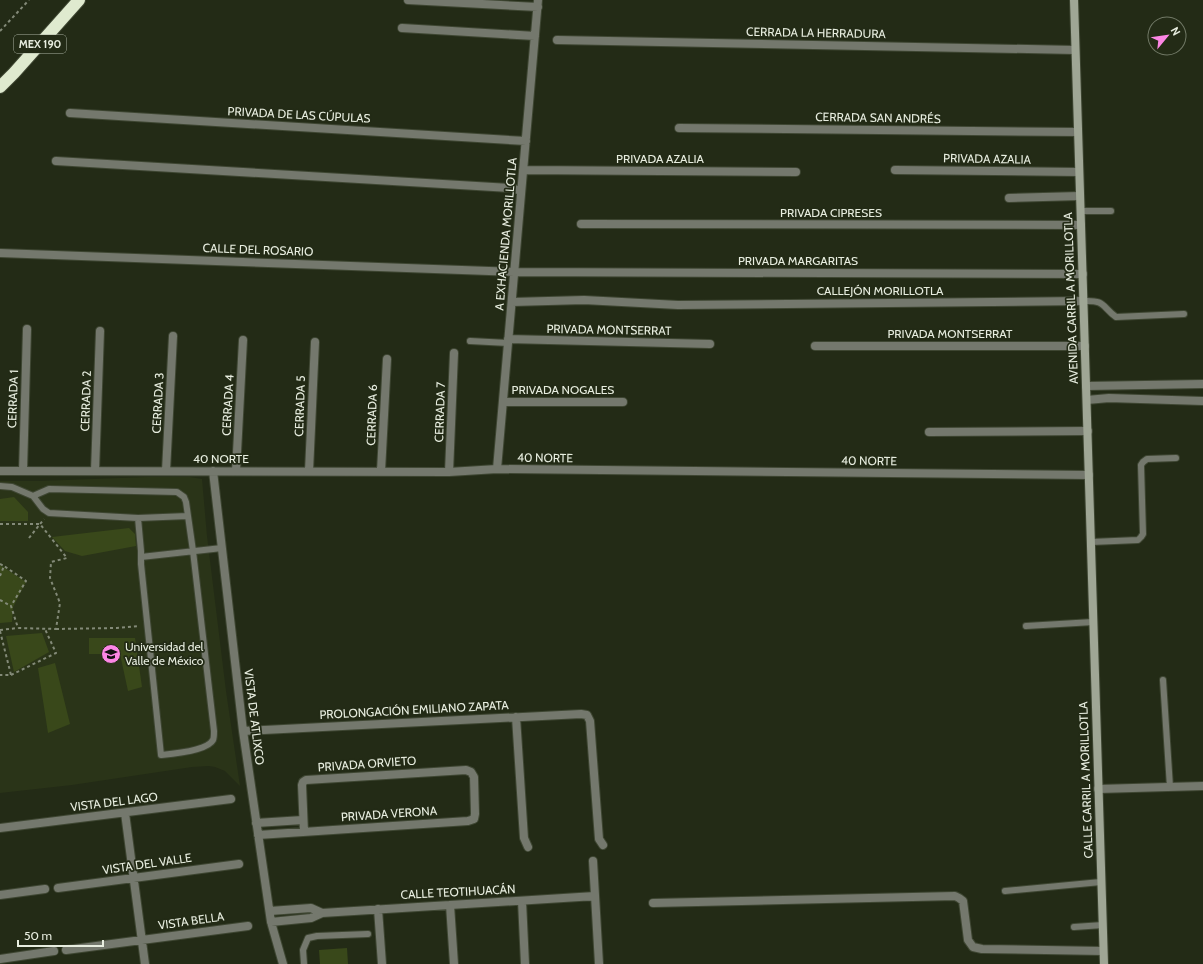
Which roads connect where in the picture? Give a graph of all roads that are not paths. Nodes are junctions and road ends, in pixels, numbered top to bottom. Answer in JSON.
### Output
{"nodes":[{"id":1,"x":79,"y":0,"type":"edge"},
{"id":2,"x":408,"y":0,"type":"edge"},
{"id":3,"x":1074,"y":0,"type":"edge"},
{"id":4,"x":538,"y":4,"type":"edge"},
{"id":5,"x":402,"y":28,"type":"dead end"},
{"id":6,"x":535,"y":36,"type":"junction"},
{"id":7,"x":557,"y":40,"type":"dead end"},
{"id":8,"x":1075,"y":50,"type":"junction"},
{"id":9,"x":0,"y":87,"type":"edge"},
{"id":10,"x":70,"y":113,"type":"dead end"},
{"id":11,"x":679,"y":128,"type":"dead end"},
{"id":12,"x":1078,"y":132,"type":"junction"},
{"id":13,"x":526,"y":141,"type":"junction"},
{"id":14,"x":56,"y":161,"type":"dead end"},
{"id":15,"x":523,"y":170,"type":"junction"},
{"id":16,"x":895,"y":170,"type":"dead end"},
{"id":17,"x":796,"y":172,"type":"dead end"},
{"id":18,"x":1079,"y":172,"type":"junction"},
{"id":19,"x":522,"y":191,"type":"junction"},
{"id":20,"x":1080,"y":196,"type":"junction"},
{"id":21,"x":1009,"y":198,"type":"dead end"},
{"id":22,"x":1080,"y":211,"type":"junction"},
{"id":23,"x":1111,"y":212,"type":"dead end"},
{"id":24,"x":581,"y":224,"type":"dead end"},
{"id":25,"x":1081,"y":225,"type":"junction"},
{"id":26,"x":0,"y":253,"type":"edge"},
{"id":27,"x":514,"y":272,"type":"junction"},
{"id":28,"x":1082,"y":274,"type":"junction"},
{"id":29,"x":1083,"y":301,"type":"junction"},
{"id":30,"x":512,"y":302,"type":"junction"},
{"id":31,"x":1184,"y":314,"type":"dead end"},
{"id":32,"x":27,"y":329,"type":"dead end"},
{"id":33,"x":100,"y":331,"type":"dead end"},
{"id":34,"x":173,"y":336,"type":"dead end"},
{"id":35,"x":243,"y":340,"type":"dead end"},
{"id":36,"x":470,"y":341,"type":"dead end"},
{"id":37,"x":508,"y":341,"type":"junction"},
{"id":38,"x":315,"y":342,"type":"dead end"},
{"id":39,"x":710,"y":344,"type":"dead end"},
{"id":40,"x":815,"y":346,"type":"dead end"},
{"id":41,"x":1085,"y":346,"type":"junction"},
{"id":42,"x":454,"y":353,"type":"dead end"},
{"id":43,"x":386,"y":359,"type":"dead end"},
{"id":44,"x":1203,"y":384,"type":"edge"},
{"id":45,"x":1127,"y":385,"type":"junction"},
{"id":46,"x":1086,"y":386,"type":"junction"},
{"id":47,"x":1128,"y":399,"type":"junction"},
{"id":48,"x":1087,"y":400,"type":"junction"},
{"id":49,"x":1203,"y":401,"type":"edge"},
{"id":50,"x":503,"y":402,"type":"junction"},
{"id":51,"x":623,"y":402,"type":"dead end"},
{"id":52,"x":1088,"y":431,"type":"junction"},
{"id":53,"x":929,"y":432,"type":"dead end"},
{"id":54,"x":1176,"y":458,"type":"dead end"},
{"id":55,"x":497,"y":469,"type":"junction"},
{"id":56,"x":0,"y":470,"type":"edge"},
{"id":57,"x":23,"y":471,"type":"junction"},
{"id":58,"x":95,"y":471,"type":"junction"},
{"id":59,"x":166,"y":471,"type":"junction"},
{"id":60,"x":213,"y":471,"type":"junction"},
{"id":61,"x":236,"y":471,"type":"junction"},
{"id":62,"x":309,"y":471,"type":"junction"},
{"id":63,"x":381,"y":471,"type":"junction"},
{"id":64,"x":449,"y":472,"type":"junction"},
{"id":65,"x":1089,"y":475,"type":"junction"},
{"id":66,"x":0,"y":486,"type":"edge"},
{"id":67,"x":33,"y":496,"type":"junction"},
{"id":68,"x":188,"y":516,"type":"junction"},
{"id":69,"x":138,"y":518,"type":"junction"},
{"id":70,"x":1091,"y":542,"type":"junction"},
{"id":71,"x":222,"y":548,"type":"junction"},
{"id":72,"x":193,"y":551,"type":"junction"},
{"id":73,"x":141,"y":557,"type":"junction"},
{"id":74,"x":1092,"y":596,"type":"joint"},
{"id":75,"x":1093,"y":622,"type":"junction"},
{"id":76,"x":1026,"y":626,"type":"dead end"},
{"id":77,"x":1163,"y":680,"type":"dead end"},
{"id":78,"x":516,"y":717,"type":"junction"},
{"id":79,"x":243,"y":731,"type":"junction"},
{"id":80,"x":471,"y":772,"type":"joint"},
{"id":81,"x":1203,"y":786,"type":"edge"},
{"id":82,"x":1170,"y":787,"type":"junction"},
{"id":83,"x":1098,"y":789,"type":"junction"},
{"id":84,"x":231,"y":799,"type":"dead end"},
{"id":85,"x":125,"y":813,"type":"junction"},
{"id":86,"x":303,"y":820,"type":"junction"},
{"id":87,"x":256,"y":823,"type":"junction"},
{"id":88,"x":0,"y":828,"type":"edge"},
{"id":89,"x":304,"y":832,"type":"junction"},
{"id":90,"x":258,"y":835,"type":"junction"},
{"id":91,"x":603,"y":845,"type":"dead end"},
{"id":92,"x":528,"y":846,"type":"dead end"},
{"id":93,"x":593,"y":861,"type":"dead end"},
{"id":94,"x":239,"y":864,"type":"dead end"},
{"id":95,"x":134,"y":878,"type":"junction"},
{"id":96,"x":1101,"y":882,"type":"junction"},
{"id":97,"x":58,"y":888,"type":"dead end"},
{"id":98,"x":45,"y":889,"type":"dead end"},
{"id":99,"x":1006,"y":891,"type":"dead end"},
{"id":100,"x":0,"y":895,"type":"edge"},
{"id":101,"x":595,"y":896,"type":"junction"},
{"id":102,"x":522,"y":901,"type":"junction"},
{"id":103,"x":653,"y":903,"type":"dead end"},
{"id":104,"x":450,"y":904,"type":"junction"},
{"id":105,"x":378,"y":909,"type":"junction"},
{"id":106,"x":270,"y":911,"type":"junction"},
{"id":107,"x":322,"y":913,"type":"junction"},
{"id":108,"x":271,"y":922,"type":"junction"},
{"id":109,"x":1102,"y":925,"type":"junction"},
{"id":110,"x":248,"y":926,"type":"dead end"},
{"id":111,"x":1074,"y":927,"type":"dead end"},
{"id":112,"x":368,"y":934,"type":"dead end"},
{"id":113,"x":142,"y":940,"type":"junction"},
{"id":114,"x":66,"y":950,"type":"dead end"},
{"id":115,"x":54,"y":951,"type":"dead end"},
{"id":116,"x":1103,"y":951,"type":"junction"},
{"id":117,"x":0,"y":959,"type":"edge"},
{"id":118,"x":145,"y":964,"type":"edge"},
{"id":119,"x":283,"y":964,"type":"edge"},
{"id":120,"x":304,"y":964,"type":"edge"},
{"id":121,"x":382,"y":964,"type":"edge"},
{"id":122,"x":454,"y":964,"type":"edge"},
{"id":123,"x":525,"y":964,"type":"edge"},
{"id":124,"x":599,"y":964,"type":"edge"},
{"id":125,"x":1104,"y":964,"type":"edge"}],
"edges":[{"from":1,"to":9,"type":"highway","number":"MEX 190"},
{"from":2,"to":4,"type":"street"},
{"from":3,"to":8,"type":"street","name":"AVENIDA CARRIL A MORILLOTLA"},
{"from":4,"to":6,"type":"street","name":"A EXHACIENDA MORILLOTLA"},
{"from":5,"to":6,"type":"street"},
{"from":6,"to":13,"type":"street","name":"A EXHACIENDA MORILLOTLA"},
{"from":7,"to":8,"type":"street","name":"CERRADA LA HERRADURA"},
{"from":8,"to":12,"type":"street","name":"AVENIDA CARRIL A MORILLOTLA"},
{"from":10,"to":13,"type":"street","name":"PRIVADA DE LAS CÚPULAS"},
{"from":11,"to":12,"type":"street","name":"CERRADA SAN ANDRÉS"},
{"from":12,"to":18,"type":"street","name":"AVENIDA CARRIL A MORILLOTLA"},
{"from":13,"to":15,"type":"street","name":"A EXHACIENDA MORILLOTLA"},
{"from":14,"to":19,"type":"street"},
{"from":15,"to":17,"type":"street","name":"PRIVADA AZALIA"},
{"from":15,"to":19,"type":"street","name":"A EXHACIENDA MORILLOTLA"},
{"from":16,"to":18,"type":"street","name":"PRIVADA AZALIA"},
{"from":18,"to":20,"type":"street","name":"AVENIDA CARRIL A MORILLOTLA"},
{"from":19,"to":27,"type":"street","name":"A EXHACIENDA MORILLOTLA"},
{"from":20,"to":21,"type":"street"},
{"from":20,"to":22,"type":"street","name":"AVENIDA CARRIL A MORILLOTLA"},
{"from":22,"to":23,"type":"lane"},
{"from":22,"to":25,"type":"street","name":"AVENIDA CARRIL A MORILLOTLA"},
{"from":24,"to":25,"type":"street","name":"PRIVADA CIPRESES"},
{"from":25,"to":28,"type":"street","name":"AVENIDA CARRIL A MORILLOTLA"},
{"from":26,"to":27,"type":"street","name":"CALLE DEL ROSARIO"},
{"from":27,"to":28,"type":"street","name":"PRIVADA MARGARITAS"},
{"from":27,"to":30,"type":"street","name":"A EXHACIENDA MORILLOTLA"},
{"from":28,"to":29,"type":"street","name":"AVENIDA CARRIL A MORILLOTLA"},
{"from":29,"to":30,"type":"street","name":"CALLEJÓN MORILLOTLA"},
{"from":29,"to":31,"type":"lane"},
{"from":29,"to":41,"type":"street","name":"AVENIDA CARRIL A MORILLOTLA"},
{"from":30,"to":37,"type":"street","name":"A EXHACIENDA MORILLOTLA"},
{"from":32,"to":57,"type":"street","name":"CERRADA 1"},
{"from":33,"to":58,"type":"street","name":"CERRADA 2"},
{"from":34,"to":59,"type":"street","name":"CERRADA 3"},
{"from":35,"to":61,"type":"street","name":"CERRADA 4"},
{"from":36,"to":37,"type":"lane"},
{"from":37,"to":39,"type":"street","name":"PRIVADA MONTSERRAT"},
{"from":37,"to":50,"type":"street","name":"A EXHACIENDA MORILLOTLA"},
{"from":38,"to":62,"type":"street","name":"CERRADA 5"},
{"from":40,"to":41,"type":"street","name":"PRIVADA MONTSERRAT"},
{"from":41,"to":46,"type":"street","name":"AVENIDA CARRIL A MORILLOTLA"},
{"from":42,"to":64,"type":"street","name":"CERRADA 7"},
{"from":43,"to":63,"type":"street","name":"CERRADA 6"},
{"from":44,"to":45,"type":"street"},
{"from":45,"to":46,"type":"street"},
{"from":45,"to":47,"type":"street"},
{"from":46,"to":48,"type":"street","name":"AVENIDA CARRIL A MORILLOTLA"},
{"from":47,"to":48,"type":"street"},
{"from":47,"to":49,"type":"street"},
{"from":48,"to":52,"type":"street","name":"AVENIDA CARRIL A MORILLOTLA"},
{"from":50,"to":51,"type":"street","name":"PRIVADA NOGALES"},
{"from":50,"to":55,"type":"street","name":"A EXHACIENDA MORILLOTLA"},
{"from":52,"to":53,"type":"street"},
{"from":52,"to":65,"type":"street","name":"AVENIDA CARRIL A MORILLOTLA"},
{"from":54,"to":70,"type":"lane"},
{"from":55,"to":64,"type":"street","name":"40 NORTE"},
{"from":55,"to":65,"type":"street","name":"40 NORTE"},
{"from":56,"to":57,"type":"street","name":"40 NORTE"},
{"from":57,"to":58,"type":"street","name":"40 NORTE"},
{"from":58,"to":59,"type":"street","name":"40 NORTE"},
{"from":59,"to":60,"type":"street","name":"40 NORTE"},
{"from":60,"to":61,"type":"street","name":"40 NORTE"},
{"from":60,"to":71,"type":"street","name":"VISTA DE ATLIXCO"},
{"from":61,"to":62,"type":"street","name":"40 NORTE"},
{"from":62,"to":63,"type":"street","name":"40 NORTE"},
{"from":63,"to":64,"type":"street","name":"40 NORTE"},
{"from":65,"to":70,"type":"street","name":"AVENIDA CARRIL A MORILLOTLA"},
{"from":66,"to":67,"type":"lane"},
{"from":67,"to":68,"type":"lane"},
{"from":67,"to":69,"type":"lane"},
{"from":68,"to":69,"type":"lane"},
{"from":68,"to":72,"type":"lane"},
{"from":69,"to":73,"type":"lane"},
{"from":70,"to":74,"type":"street","name":"AVENIDA CARRIL A MORILLOTLA"},
{"from":71,"to":72,"type":"lane"},
{"from":71,"to":79,"type":"street","name":"VISTA DE ATLIXCO"},
{"from":72,"to":73,"type":"lane"},
{"from":72,"to":73,"type":"lane"},
{"from":74,"to":75,"type":"street","name":"CALLE CARRIL A MORILLOTLA"},
{"from":75,"to":76,"type":"lane"},
{"from":75,"to":83,"type":"street","name":"CALLE CARRIL A MORILLOTLA"},
{"from":77,"to":82,"type":"lane"},
{"from":78,"to":79,"type":"street","name":"PROLONGACIÓN EMILIANO ZAPATA"},
{"from":78,"to":91,"type":"street","name":"PROLONGACIÓN EMILIANO ZAPATA"},
{"from":78,"to":92,"type":"street"},
{"from":79,"to":87,"type":"street","name":"VISTA DE ATLIXCO"},
{"from":80,"to":86,"type":"street","name":"PRIVADA ORVIETO"},
{"from":80,"to":89,"type":"street","name":"PRIVADA VERONA"},
{"from":81,"to":82,"type":"street"},
{"from":82,"to":83,"type":"street"},
{"from":83,"to":96,"type":"street","name":"CALLE CARRIL A MORILLOTLA"},
{"from":84,"to":85,"type":"street","name":"VISTA DEL LAGO"},
{"from":85,"to":88,"type":"street","name":"VISTA DEL LAGO"},
{"from":85,"to":95,"type":"street"},
{"from":86,"to":87,"type":"street"},
{"from":86,"to":89,"type":"street","name":"PRIVADA ORVIETO"},
{"from":87,"to":90,"type":"street","name":"VISTA DE ATLIXCO"},
{"from":89,"to":90,"type":"street","name":"PRIVADA VERONA"},
{"from":90,"to":106,"type":"street","name":"VISTA DE ATLIXCO"},
{"from":93,"to":101,"type":"street"},
{"from":94,"to":95,"type":"street","name":"VISTA DEL VALLE"},
{"from":95,"to":97,"type":"street","name":"VISTA DEL VALLE"},
{"from":95,"to":113,"type":"street"},
{"from":96,"to":99,"type":"lane"},
{"from":96,"to":109,"type":"street","name":"CALLE CARRIL A MORILLOTLA"},
{"from":98,"to":100,"type":"street"},
{"from":101,"to":102,"type":"street","name":"CALLE TEOTIHUACÁN"},
{"from":101,"to":124,"type":"street"},
{"from":102,"to":104,"type":"street","name":"CALLE TEOTIHUACÁN"},
{"from":102,"to":123,"type":"street"},
{"from":103,"to":116,"type":"street"},
{"from":104,"to":105,"type":"street","name":"CALLE TEOTIHUACÁN"},
{"from":104,"to":122,"type":"street"},
{"from":105,"to":107,"type":"street","name":"CALLE TEOTIHUACÁN"},
{"from":105,"to":121,"type":"street"},
{"from":106,"to":107,"type":"street","name":"CALLE TEOTIHUACÁN"},
{"from":106,"to":108,"type":"street","name":"VISTA DE ATLIXCO"},
{"from":107,"to":108,"type":"street","name":"CALLE TEOTIHUACÁN"},
{"from":108,"to":119,"type":"street","name":"VISTA DE ATLIXCO"},
{"from":109,"to":111,"type":"lane"},
{"from":109,"to":116,"type":"street","name":"CALLE CARRIL A MORILLOTLA"},
{"from":110,"to":113,"type":"street","name":"VISTA BELLA"},
{"from":112,"to":120,"type":"lane"},
{"from":113,"to":114,"type":"street","name":"VISTA BELLA"},
{"from":113,"to":118,"type":"street"},
{"from":115,"to":117,"type":"street"},
{"from":116,"to":125,"type":"street","name":"CALLE CARRIL A MORILLOTLA"}]}
